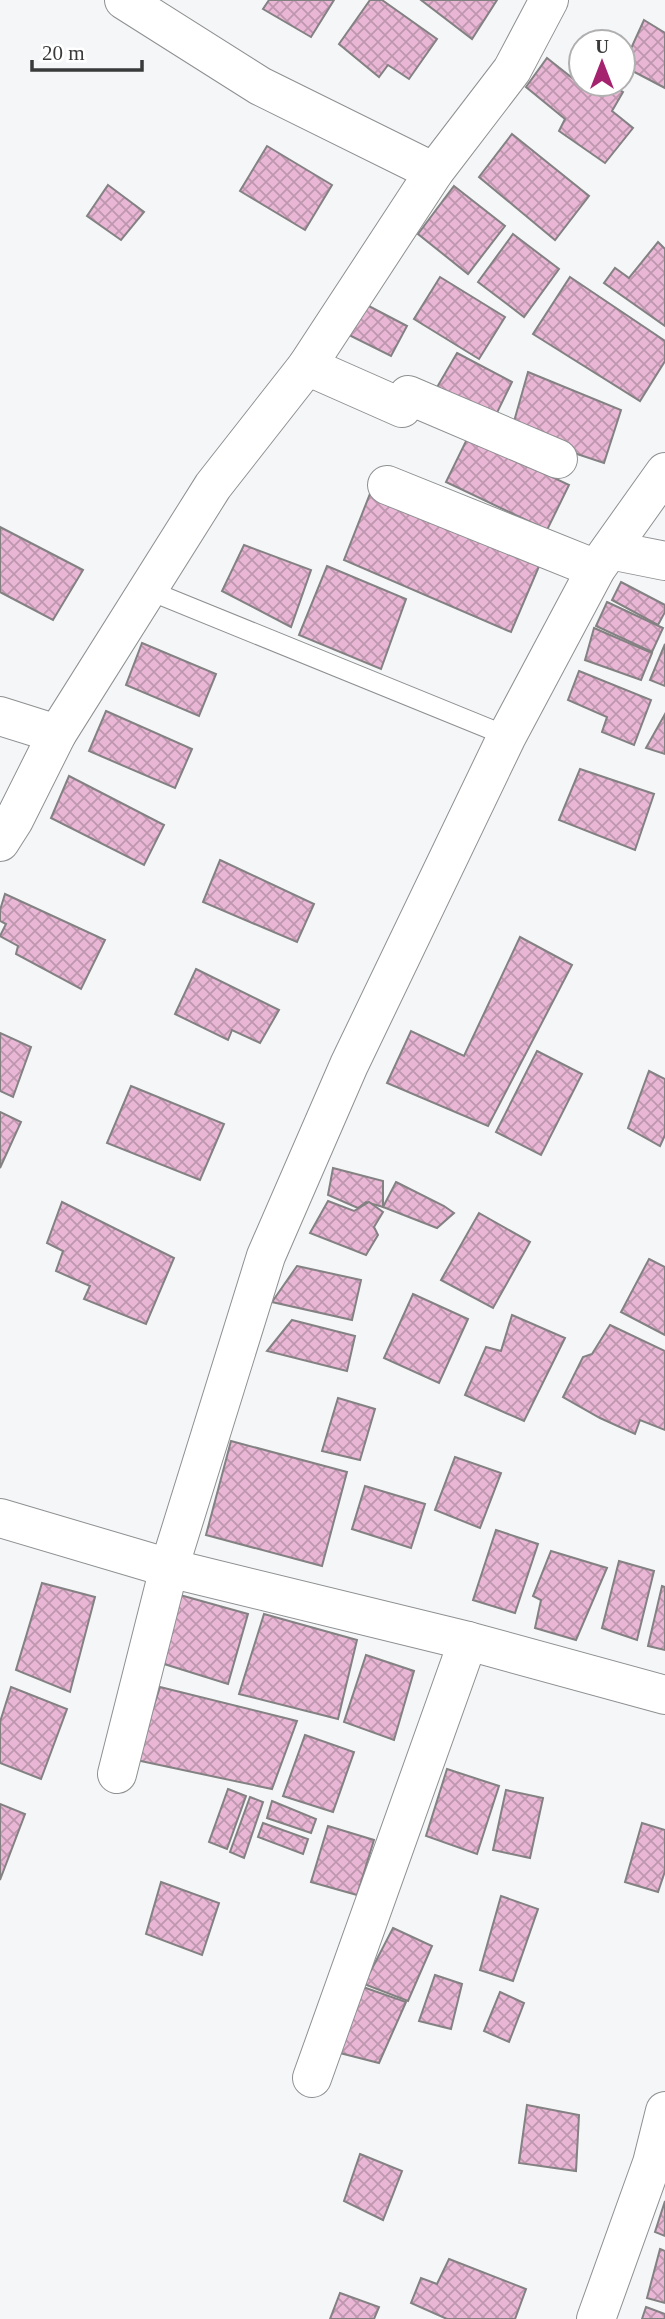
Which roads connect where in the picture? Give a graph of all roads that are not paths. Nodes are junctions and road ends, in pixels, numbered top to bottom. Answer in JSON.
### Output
{"nodes":[{"id":1,"x":124,"y":0,"type":"edge"},
{"id":2,"x":549,"y":0,"type":"edge"},
{"id":3,"x":434,"y":172,"type":"junction"},
{"id":4,"x":307,"y":366,"type":"junction"},
{"id":5,"x":558,"y":459,"type":"dead end"},
{"id":6,"x":665,"y":471,"type":"edge"},
{"id":7,"x":387,"y":485,"type":"dead end"},
{"id":8,"x":603,"y":559,"type":"junction"},
{"id":9,"x":665,"y":561,"type":"edge"},
{"id":10,"x":148,"y":590,"type":"junction"},
{"id":11,"x":0,"y":716,"type":"edge"},
{"id":12,"x":57,"y":734,"type":"junction"},
{"id":13,"x":507,"y":736,"type":"junction"},
{"id":14,"x":0,"y":842,"type":"edge"},
{"id":15,"x":0,"y":1518,"type":"edge"},
{"id":16,"x":169,"y":1567,"type":"junction"},
{"id":17,"x":468,"y":1641,"type":"junction"},
{"id":18,"x":665,"y":1695,"type":"edge"},
{"id":19,"x":117,"y":1774,"type":"dead end"},
{"id":20,"x":312,"y":2078,"type":"dead end"},
{"id":21,"x":665,"y":2111,"type":"edge"},
{"id":22,"x":596,"y":2319,"type":"edge"}],
"edges":[{"from":1,"to":3,"type":"street"},
{"from":2,"to":3,"type":"street"},
{"from":3,"to":4,"type":"street"},
{"from":4,"to":5,"type":"street"},
{"from":4,"to":10,"type":"street"},
{"from":6,"to":8,"type":"street"},
{"from":7,"to":8,"type":"street"},
{"from":8,"to":9,"type":"street"},
{"from":8,"to":13,"type":"street"},
{"from":10,"to":12,"type":"street"},
{"from":10,"to":13,"type":"lane"},
{"from":11,"to":12,"type":"street"},
{"from":12,"to":14,"type":"street"},
{"from":13,"to":16,"type":"street"},
{"from":15,"to":16,"type":"street"},
{"from":16,"to":17,"type":"street"},
{"from":16,"to":19,"type":"street"},
{"from":17,"to":18,"type":"street"},
{"from":17,"to":20,"type":"street"},
{"from":21,"to":22,"type":"street"}]}
